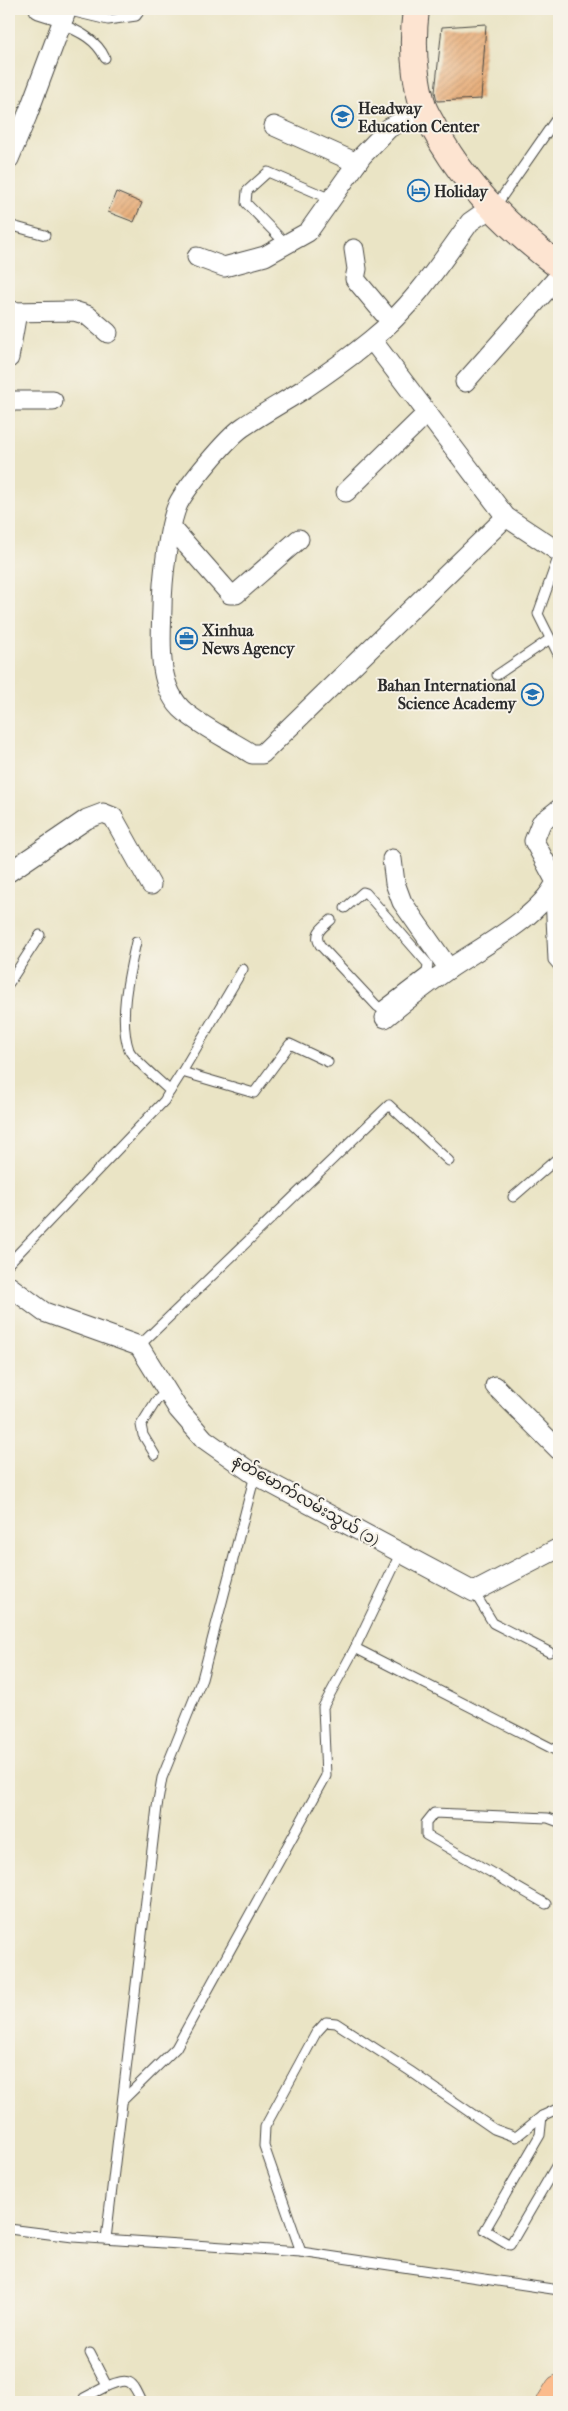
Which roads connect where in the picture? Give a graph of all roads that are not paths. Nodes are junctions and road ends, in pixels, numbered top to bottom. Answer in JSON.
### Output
{"nodes":[{"id":1,"x":39,"y":9,"type":"edge"},
{"id":2,"x":141,"y":9,"type":"edge"},
{"id":3,"x":416,"y":9,"type":"edge"},
{"id":4,"x":65,"y":15,"type":"edge"},
{"id":5,"x":105,"y":58,"type":"dead end"},
{"id":6,"x":425,"y":110,"type":"junction"},
{"id":7,"x":559,"y":115,"type":"edge"},
{"id":8,"x":17,"y":119,"type":"edge"},
{"id":9,"x":274,"y":126,"type":"dead end"},
{"id":10,"x":9,"y":159,"type":"edge"},
{"id":11,"x":357,"y":163,"type":"junction"},
{"id":12,"x":331,"y":199,"type":"junction"},
{"id":13,"x":493,"y":209,"type":"junction"},
{"id":14,"x":9,"y":225,"type":"edge"},
{"id":15,"x":45,"y":235,"type":"dead end"},
{"id":16,"x":286,"y":244,"type":"junction"},
{"id":17,"x":354,"y":249,"type":"dead end"},
{"id":18,"x":197,"y":257,"type":"dead end"},
{"id":19,"x":559,"y":266,"type":"edge"},
{"id":20,"x":559,"y":276,"type":"edge"},
{"id":21,"x":13,"y":312,"type":"edge"},
{"id":22,"x":391,"y":322,"type":"junction"},
{"id":23,"x":108,"y":333,"type":"dead end"},
{"id":24,"x":372,"y":340,"type":"junction"},
{"id":25,"x":9,"y":358,"type":"edge"},
{"id":26,"x":465,"y":382,"type":"dead end"},
{"id":27,"x":53,"y":401,"type":"dead end"},
{"id":28,"x":9,"y":402,"type":"edge"},
{"id":29,"x":427,"y":413,"type":"junction"},
{"id":30,"x":346,"y":492,"type":"dead end"},
{"id":31,"x":506,"y":517,"type":"junction"},
{"id":32,"x":172,"y":528,"type":"junction"},
{"id":33,"x":299,"y":539,"type":"dead end"},
{"id":34,"x":559,"y":554,"type":"edge"},
{"id":35,"x":550,"y":639,"type":"junction"},
{"id":36,"x":559,"y":656,"type":"edge"},
{"id":37,"x":496,"y":675,"type":"dead end"},
{"id":38,"x":559,"y":809,"type":"edge"},
{"id":39,"x":392,"y":859,"type":"dead end"},
{"id":40,"x":9,"y":872,"type":"edge"},
{"id":41,"x":151,"y":885,"type":"dead end"},
{"id":42,"x":550,"y":896,"type":"junction"},
{"id":43,"x":345,"y":908,"type":"dead end"},
{"id":44,"x":331,"y":920,"type":"dead end"},
{"id":45,"x":40,"y":934,"type":"dead end"},
{"id":46,"x":136,"y":942,"type":"dead end"},
{"id":47,"x":559,"y":967,"type":"edge"},
{"id":48,"x":243,"y":969,"type":"dead end"},
{"id":49,"x":449,"y":969,"type":"junction"},
{"id":50,"x":9,"y":983,"type":"edge"},
{"id":51,"x":384,"y":1013,"type":"junction"},
{"id":52,"x":328,"y":1062,"type":"dead end"},
{"id":53,"x":182,"y":1072,"type":"junction"},
{"id":54,"x":170,"y":1091,"type":"junction"},
{"id":55,"x":559,"y":1157,"type":"edge"},
{"id":56,"x":448,"y":1161,"type":"dead end"},
{"id":57,"x":513,"y":1197,"type":"dead end"},
{"id":58,"x":9,"y":1263,"type":"edge"},
{"id":59,"x":9,"y":1286,"type":"edge"},
{"id":60,"x":139,"y":1346,"type":"junction"},
{"id":61,"x":495,"y":1386,"type":"dead end"},
{"id":62,"x":167,"y":1390,"type":"junction"},
{"id":63,"x":559,"y":1450,"type":"edge"},
{"id":64,"x":155,"y":1455,"type":"dead end"},
{"id":65,"x":255,"y":1475,"type":"junction"},
{"id":66,"x":559,"y":1548,"type":"edge"},
{"id":67,"x":400,"y":1554,"type":"junction"},
{"id":68,"x":474,"y":1592,"type":"junction"},
{"id":69,"x":355,"y":1648,"type":"junction"},
{"id":70,"x":549,"y":1652,"type":"dead end"},
{"id":71,"x":559,"y":1752,"type":"edge"},
{"id":72,"x":559,"y":1822,"type":"edge"},
{"id":73,"x":546,"y":1904,"type":"dead end"},
{"id":74,"x":123,"y":2100,"type":"junction"},
{"id":75,"x":559,"y":2108,"type":"edge"},
{"id":76,"x":542,"y":2116,"type":"junction"},
{"id":77,"x":559,"y":2162,"type":"edge"},
{"id":78,"x":9,"y":2229,"type":"edge"},
{"id":79,"x":106,"y":2239,"type":"junction"},
{"id":80,"x":301,"y":2252,"type":"junction"},
{"id":81,"x":559,"y":2290,"type":"edge"},
{"id":82,"x":90,"y":2353,"type":"dead end"},
{"id":83,"x":107,"y":2386,"type":"junction"},
{"id":84,"x":559,"y":2389,"type":"edge"},
{"id":85,"x":84,"y":2398,"type":"dead end"},
{"id":86,"x":142,"y":2402,"type":"edge"},
{"id":87,"x":551,"y":2402,"type":"edge"}],
"edges":[{"from":1,"to":4,"type":"street"},
{"from":2,"to":4,"type":"lane"},
{"from":3,"to":6,"type":"main road"},
{"from":4,"to":5,"type":"lane"},
{"from":4,"to":8,"type":"street"},
{"from":6,"to":11,"type":"street"},
{"from":6,"to":13,"type":"main road"},
{"from":7,"to":13,"type":"lane"},
{"from":8,"to":10,"type":"street"},
{"from":9,"to":11,"type":"street"},
{"from":11,"to":12,"type":"street"},
{"from":12,"to":16,"type":"street"},
{"from":12,"to":16,"type":"lane"},
{"from":13,"to":19,"type":"main road"},
{"from":13,"to":22,"type":"street"},
{"from":14,"to":15,"type":"lane"},
{"from":16,"to":18,"type":"street"},
{"from":17,"to":22,"type":"street"},
{"from":20,"to":26,"type":"street"},
{"from":21,"to":23,"type":"street"},
{"from":21,"to":25,"type":"street"},
{"from":22,"to":24,"type":"street"},
{"from":24,"to":29,"type":"street"},
{"from":24,"to":32,"type":"street"},
{"from":27,"to":28,"type":"street"},
{"from":29,"to":30,"type":"street"},
{"from":29,"to":31,"type":"street"},
{"from":31,"to":32,"type":"street"},
{"from":31,"to":34,"type":"street"},
{"from":32,"to":33,"type":"street"},
{"from":34,"to":35,"type":"lane"},
{"from":35,"to":36,"type":"lane"},
{"from":35,"to":37,"type":"lane"},
{"from":38,"to":42,"type":"street"},
{"from":39,"to":49,"type":"street"},
{"from":40,"to":41,"type":"street"},
{"from":42,"to":47,"type":"lane"},
{"from":42,"to":49,"type":"street"},
{"from":43,"to":51,"type":"lane"},
{"from":44,"to":51,"type":"lane"},
{"from":45,"to":50,"type":"lane"},
{"from":46,"to":54,"type":"lane"},
{"from":48,"to":53,"type":"lane"},
{"from":49,"to":51,"type":"street"},
{"from":52,"to":53,"type":"lane"},
{"from":53,"to":54,"type":"lane"},
{"from":54,"to":58,"type":"lane"},
{"from":55,"to":57,"type":"lane"},
{"from":56,"to":60,"type":"lane"},
{"from":59,"to":60,"type":"street"},
{"from":60,"to":62,"type":"street","name":"နတ်မောက်လမ်းသွယ် (၁)"},
{"from":61,"to":63,"type":"street"},
{"from":62,"to":64,"type":"lane"},
{"from":62,"to":65,"type":"street","name":"နတ်မောက်လမ်းသွယ် (၁)"},
{"from":65,"to":67,"type":"street","name":"နတ်မောက်လမ်းသွယ် (၁)"},
{"from":65,"to":74,"type":"lane"},
{"from":66,"to":68,"type":"street"},
{"from":67,"to":68,"type":"street","name":"နတ်မောက်လမ်းသွယ် (၁)"},
{"from":67,"to":69,"type":"lane"},
{"from":68,"to":70,"type":"lane"},
{"from":69,"to":71,"type":"lane"},
{"from":69,"to":74,"type":"lane"},
{"from":72,"to":73,"type":"lane"},
{"from":74,"to":79,"type":"lane"},
{"from":75,"to":76,"type":"lane"},
{"from":76,"to":77,"type":"lane"},
{"from":76,"to":80,"type":"lane"},
{"from":78,"to":79,"type":"lane"},
{"from":79,"to":80,"type":"lane"},
{"from":80,"to":81,"type":"lane"},
{"from":82,"to":83,"type":"lane"},
{"from":83,"to":85,"type":"lane"},
{"from":83,"to":86,"type":"lane"},
{"from":84,"to":87,"type":"main road"}]}
